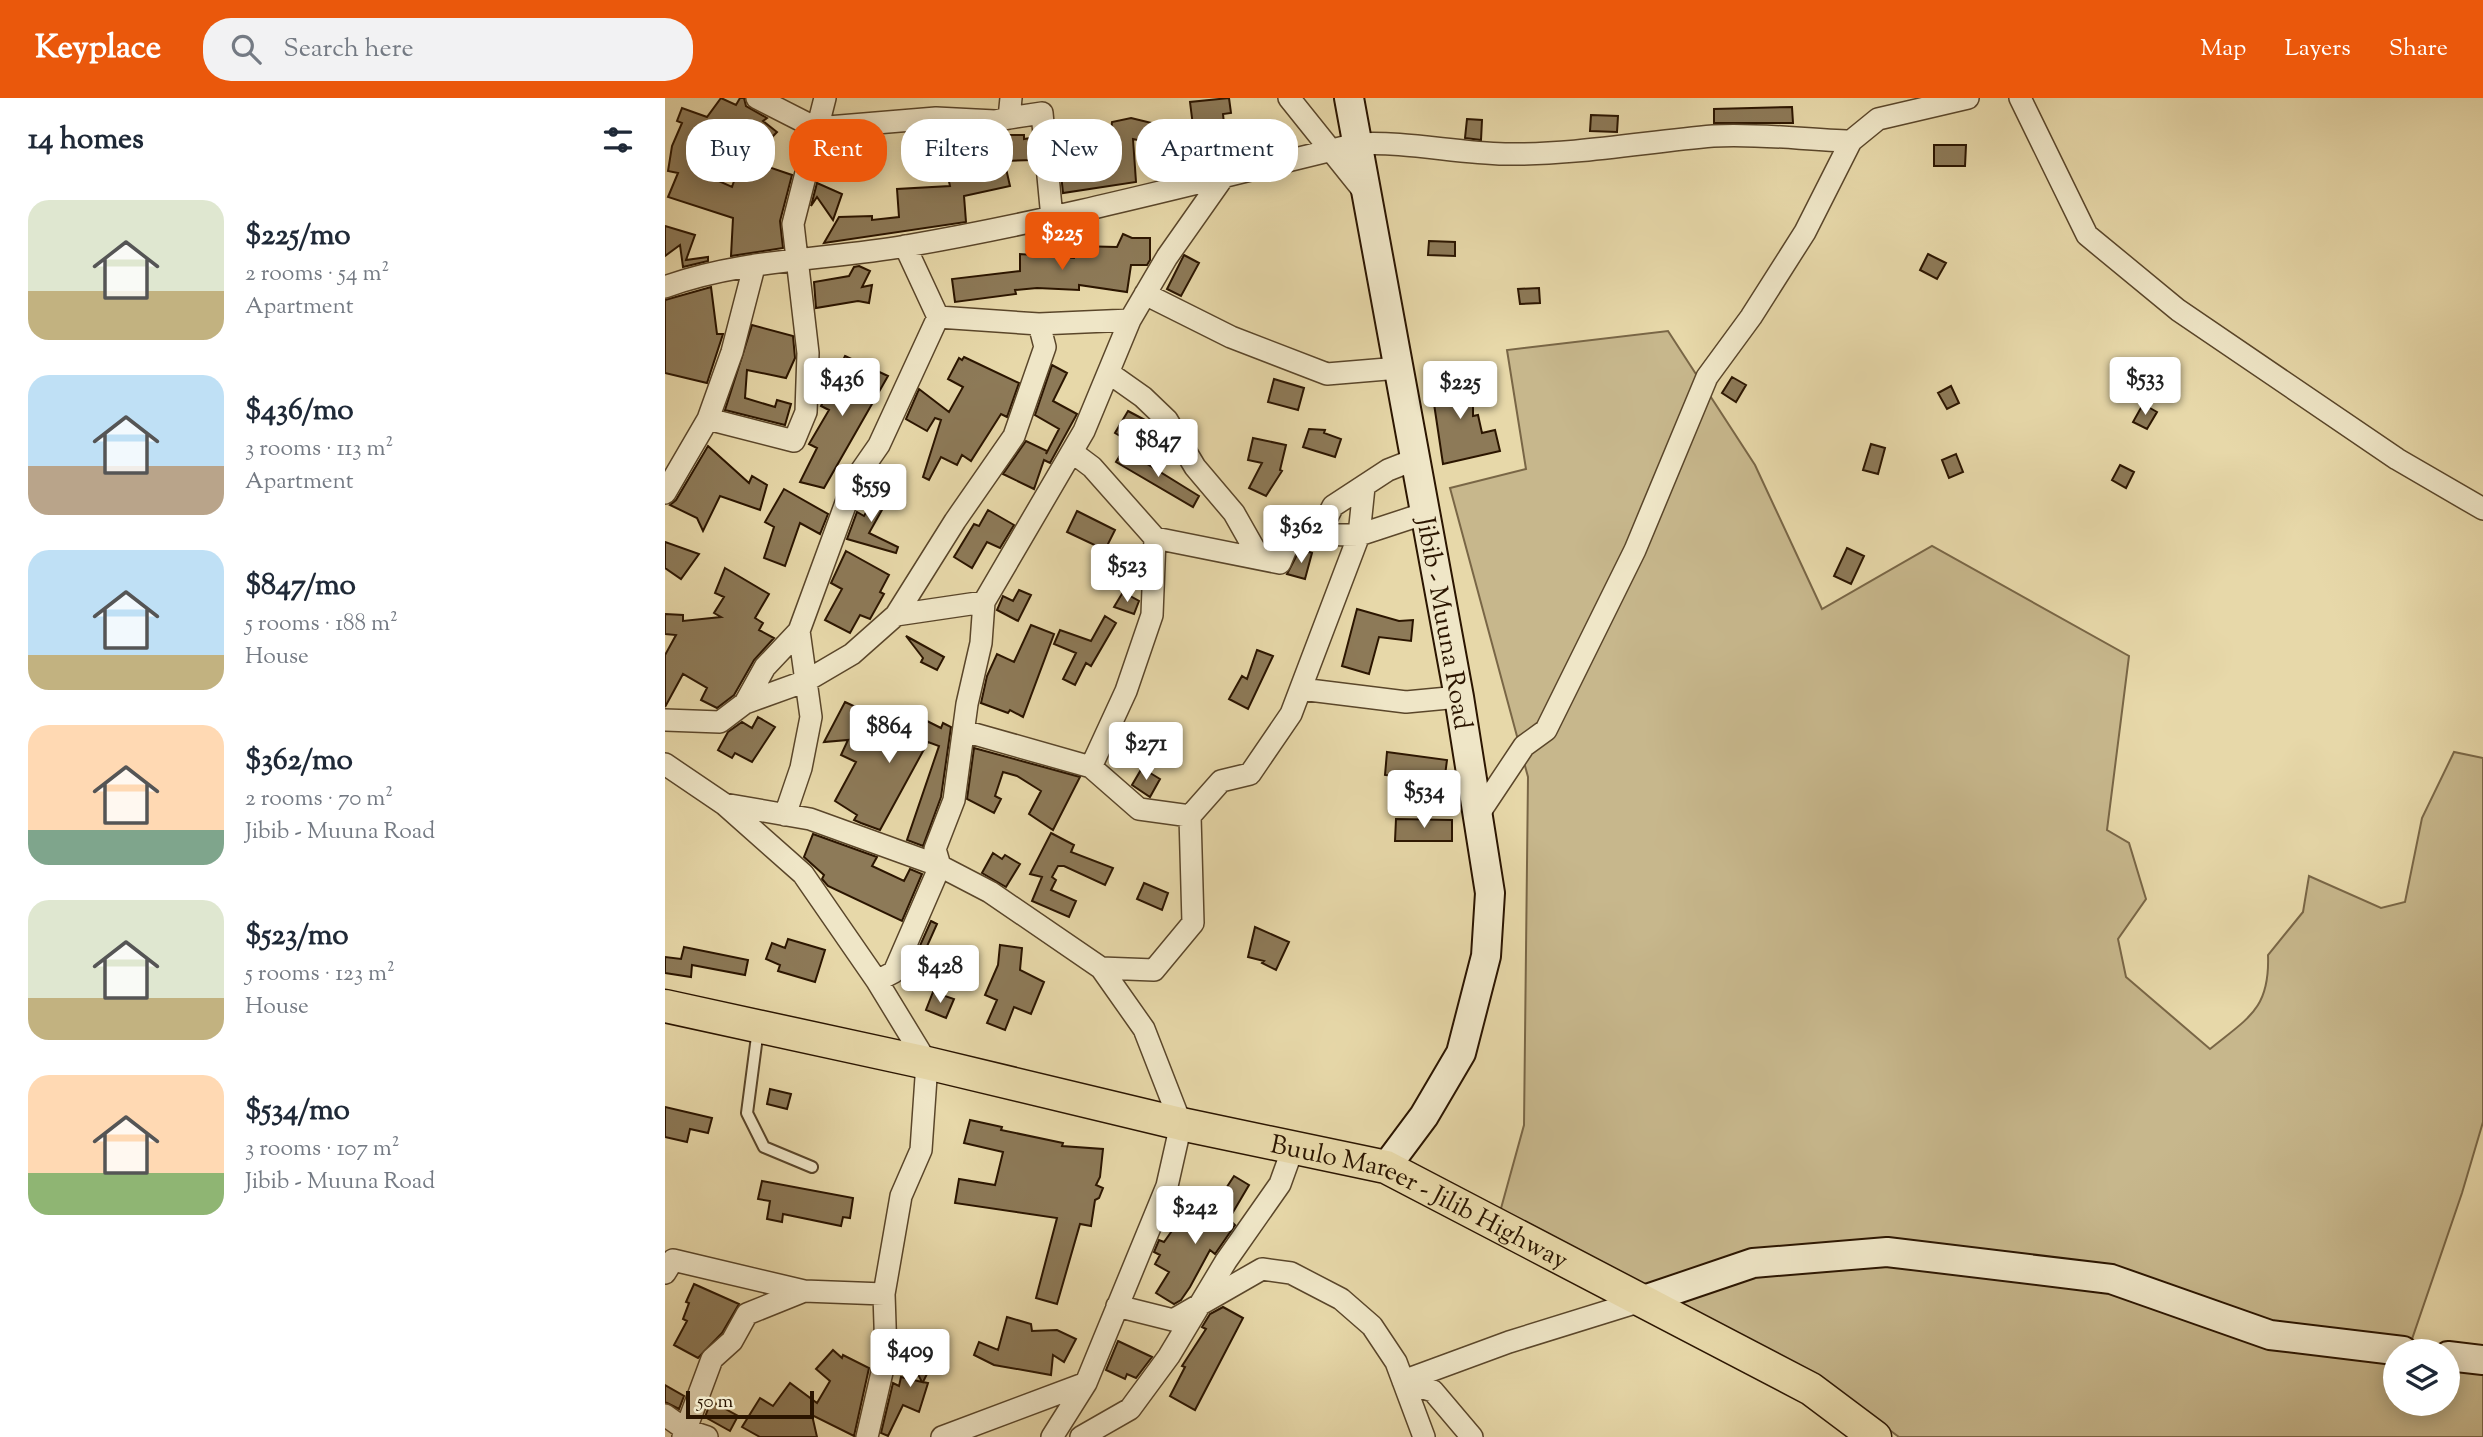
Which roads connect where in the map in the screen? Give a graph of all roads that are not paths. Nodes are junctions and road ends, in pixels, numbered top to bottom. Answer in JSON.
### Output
{"nodes":[{"id":1,"x":757,"y":98,"type":"edge"},
{"id":2,"x":824,"y":98,"type":"edge"},
{"id":3,"x":1289,"y":98,"type":"edge"},
{"id":4,"x":1349,"y":98,"type":"edge"},
{"id":5,"x":1968,"y":98,"type":"edge"},
{"id":6,"x":2020,"y":98,"type":"edge"},
{"id":7,"x":1010,"y":108,"type":"edge"},
{"id":8,"x":798,"y":119,"type":"edge"},
{"id":9,"x":818,"y":119,"type":"edge"},
{"id":10,"x":887,"y":122,"type":"edge"},
{"id":11,"x":1851,"y":141,"type":"junction"},
{"id":12,"x":1357,"y":144,"type":"junction"},
{"id":13,"x":1329,"y":151,"type":"junction"},
{"id":14,"x":1298,"y":158,"type":"edge"},
{"id":15,"x":803,"y":182,"type":"edge"},
{"id":16,"x":1199,"y":182,"type":"edge"},
{"id":17,"x":1220,"y":182,"type":"edge"},
{"id":18,"x":1366,"y":194,"type":"junction"},
{"id":19,"x":1052,"y":218,"type":"junction"},
{"id":20,"x":905,"y":246,"type":"junction"},
{"id":21,"x":795,"y":262,"type":"junction"},
{"id":22,"x":754,"y":267,"type":"junction"},
{"id":23,"x":665,"y":287,"type":"edge"},
{"id":24,"x":1145,"y":294,"type":"junction"},
{"id":25,"x":938,"y":317,"type":"junction"},
{"id":26,"x":1130,"y":320,"type":"junction"},
{"id":27,"x":1039,"y":324,"type":"junction"},
{"id":28,"x":1399,"y":368,"type":"junction"},
{"id":29,"x":1109,"y":373,"type":"junction"},
{"id":30,"x":708,"y":419,"type":"junction"},
{"id":31,"x":1072,"y":452,"type":"junction"},
{"id":32,"x":1416,"y":459,"type":"junction"},
{"id":33,"x":1364,"y":487,"type":"junction"},
{"id":34,"x":665,"y":493,"type":"edge"},
{"id":35,"x":2483,"y":509,"type":"edge"},
{"id":36,"x":1426,"y":513,"type":"junction"},
{"id":37,"x":1318,"y":535,"type":"junction"},
{"id":38,"x":1359,"y":535,"type":"junction"},
{"id":39,"x":1155,"y":538,"type":"junction"},
{"id":40,"x":1260,"y":559,"type":"junction"},
{"id":41,"x":984,"y":602,"type":"junction"},
{"id":42,"x":896,"y":615,"type":"junction"},
{"id":43,"x":799,"y":631,"type":"junction"},
{"id":44,"x":806,"y":681,"type":"junction"},
{"id":45,"x":1301,"y":688,"type":"junction"},
{"id":46,"x":1459,"y":697,"type":"junction"},
{"id":47,"x":745,"y":703,"type":"junction"},
{"id":48,"x":665,"y":720,"type":"edge"},
{"id":49,"x":964,"y":731,"type":"junction"},
{"id":50,"x":665,"y":764,"type":"edge"},
{"id":51,"x":1091,"y":767,"type":"junction"},
{"id":52,"x":724,"y":804,"type":"junction"},
{"id":53,"x":785,"y":815,"type":"junction"},
{"id":54,"x":1191,"y":816,"type":"junction"},
{"id":55,"x":1476,"y":818,"type":"junction"},
{"id":56,"x":940,"y":866,"type":"junction"},
{"id":57,"x":1101,"y":968,"type":"junction"},
{"id":58,"x":877,"y":981,"type":"junction"},
{"id":59,"x":665,"y":1006,"type":"edge"},
{"id":60,"x":758,"y":1026,"type":"junction"},
{"id":61,"x":927,"y":1063,"type":"junction"},
{"id":62,"x":1181,"y":1124,"type":"junction"},
{"id":63,"x":1293,"y":1148,"type":"junction"},
{"id":64,"x":813,"y":1167,"type":"dead end"},
{"id":65,"x":1386,"y":1167,"type":"junction"},
{"id":66,"x":665,"y":1273,"type":"edge"},
{"id":67,"x":804,"y":1291,"type":"junction"},
{"id":68,"x":884,"y":1294,"type":"junction"},
{"id":69,"x":1641,"y":1301,"type":"junction"},
{"id":70,"x":1117,"y":1306,"type":"junction"},
{"id":71,"x":1199,"y":1306,"type":"junction"},
{"id":72,"x":2383,"y":1349,"type":"edge"},
{"id":73,"x":2460,"y":1357,"type":"edge"},
{"id":74,"x":2483,"y":1360,"type":"edge"},
{"id":75,"x":1403,"y":1381,"type":"junction"},
{"id":76,"x":1086,"y":1382,"type":"junction"},
{"id":77,"x":665,"y":1415,"type":"edge"},
{"id":78,"x":685,"y":1433,"type":"edge"},
{"id":79,"x":1060,"y":1434,"type":"edge"},
{"id":80,"x":707,"y":1437,"type":"edge"},
{"id":81,"x":867,"y":1437,"type":"edge"},
{"id":82,"x":942,"y":1437,"type":"edge"},
{"id":83,"x":1081,"y":1437,"type":"edge"},
{"id":84,"x":1424,"y":1437,"type":"edge"},
{"id":85,"x":1472,"y":1437,"type":"edge"},
{"id":86,"x":1875,"y":1437,"type":"edge"}],
"edges":[{"from":1,"to":8,"type":"street"},
{"from":2,"to":9,"type":"street"},
{"from":3,"to":13,"type":"street"},
{"from":4,"to":12,"type":"street","name":"Jibib - Muuna Road"},
{"from":5,"to":11,"type":"street"},
{"from":6,"to":35,"type":"street"},
{"from":7,"to":10,"type":"street"},
{"from":7,"to":19,"type":"street"},
{"from":11,"to":12,"type":"street"},
{"from":11,"to":55,"type":"street"},
{"from":12,"to":13,"type":"street"},
{"from":12,"to":18,"type":"street","name":"Jibib - Muuna Road"},
{"from":13,"to":14,"type":"street"},
{"from":13,"to":18,"type":"street"},
{"from":15,"to":21,"type":"street"},
{"from":16,"to":19,"type":"street"},
{"from":17,"to":24,"type":"street"},
{"from":18,"to":28,"type":"street","name":"Jibib - Muuna Road"},
{"from":19,"to":20,"type":"street"},
{"from":20,"to":21,"type":"street"},
{"from":20,"to":25,"type":"street"},
{"from":21,"to":22,"type":"street"},
{"from":21,"to":30,"type":"street"},
{"from":22,"to":23,"type":"street"},
{"from":22,"to":30,"type":"street"},
{"from":24,"to":26,"type":"street"},
{"from":24,"to":28,"type":"street"},
{"from":25,"to":27,"type":"street"},
{"from":25,"to":43,"type":"street"},
{"from":26,"to":27,"type":"street"},
{"from":26,"to":29,"type":"street"},
{"from":27,"to":42,"type":"street"},
{"from":28,"to":32,"type":"street","name":"Jibib - Muuna Road"},
{"from":29,"to":31,"type":"street"},
{"from":29,"to":40,"type":"street"},
{"from":30,"to":34,"type":"street"},
{"from":31,"to":39,"type":"street"},
{"from":31,"to":41,"type":"street"},
{"from":32,"to":33,"type":"street"},
{"from":32,"to":36,"type":"street","name":"Jibib - Muuna Road"},
{"from":33,"to":37,"type":"street"},
{"from":33,"to":38,"type":"street"},
{"from":36,"to":38,"type":"street"},
{"from":36,"to":46,"type":"street","name":"Jibib - Muuna Road"},
{"from":37,"to":38,"type":"street"},
{"from":37,"to":40,"type":"street"},
{"from":38,"to":45,"type":"street"},
{"from":39,"to":40,"type":"street"},
{"from":39,"to":51,"type":"street"},
{"from":41,"to":42,"type":"street"},
{"from":41,"to":49,"type":"street"},
{"from":42,"to":44,"type":"street"},
{"from":43,"to":44,"type":"street"},
{"from":43,"to":47,"type":"street"},
{"from":44,"to":47,"type":"street"},
{"from":44,"to":53,"type":"street"},
{"from":45,"to":46,"type":"street"},
{"from":45,"to":54,"type":"street"},
{"from":46,"to":55,"type":"street","name":"Jibib - Muuna Road"},
{"from":47,"to":48,"type":"street"},
{"from":49,"to":51,"type":"street"},
{"from":49,"to":56,"type":"street"},
{"from":50,"to":52,"type":"street"},
{"from":51,"to":54,"type":"street"},
{"from":52,"to":53,"type":"street"},
{"from":52,"to":58,"type":"street"},
{"from":53,"to":56,"type":"street"},
{"from":54,"to":57,"type":"street"},
{"from":55,"to":65,"type":"street","name":"Jibib - Muuna Road"},
{"from":56,"to":57,"type":"street"},
{"from":56,"to":58,"type":"street"},
{"from":57,"to":62,"type":"street"},
{"from":58,"to":61,"type":"street"},
{"from":59,"to":60,"type":"main road","name":"Buulo Mareer - Jilib Highway"},
{"from":60,"to":61,"type":"main road","name":"Buulo Mareer - Jilib Highway"},
{"from":60,"to":64,"type":"lane"},
{"from":61,"to":62,"type":"main road","name":"Buulo Mareer - Jilib Highway"},
{"from":61,"to":68,"type":"street"},
{"from":62,"to":63,"type":"main road","name":"Buulo Mareer - Jilib Highway"},
{"from":62,"to":70,"type":"street"},
{"from":63,"to":65,"type":"main road","name":"Buulo Mareer - Jilib Highway"},
{"from":63,"to":71,"type":"street"},
{"from":65,"to":69,"type":"main road","name":"Buulo Mareer - Jilib Highway"},
{"from":66,"to":67,"type":"street"},
{"from":67,"to":68,"type":"street"},
{"from":67,"to":78,"type":"street"},
{"from":68,"to":81,"type":"street"},
{"from":69,"to":72,"type":"street"},
{"from":69,"to":75,"type":"street"},
{"from":69,"to":86,"type":"main road","name":"Buulo Mareer - Jilib Highway"},
{"from":70,"to":71,"type":"street"},
{"from":70,"to":76,"type":"street"},
{"from":71,"to":75,"type":"street"},
{"from":71,"to":83,"type":"street"},
{"from":73,"to":74,"type":"street"},
{"from":75,"to":84,"type":"street"},
{"from":75,"to":85,"type":"street"},
{"from":76,"to":79,"type":"street"},
{"from":76,"to":82,"type":"street"},
{"from":77,"to":78,"type":"street"},
{"from":78,"to":80,"type":"street"}]}
